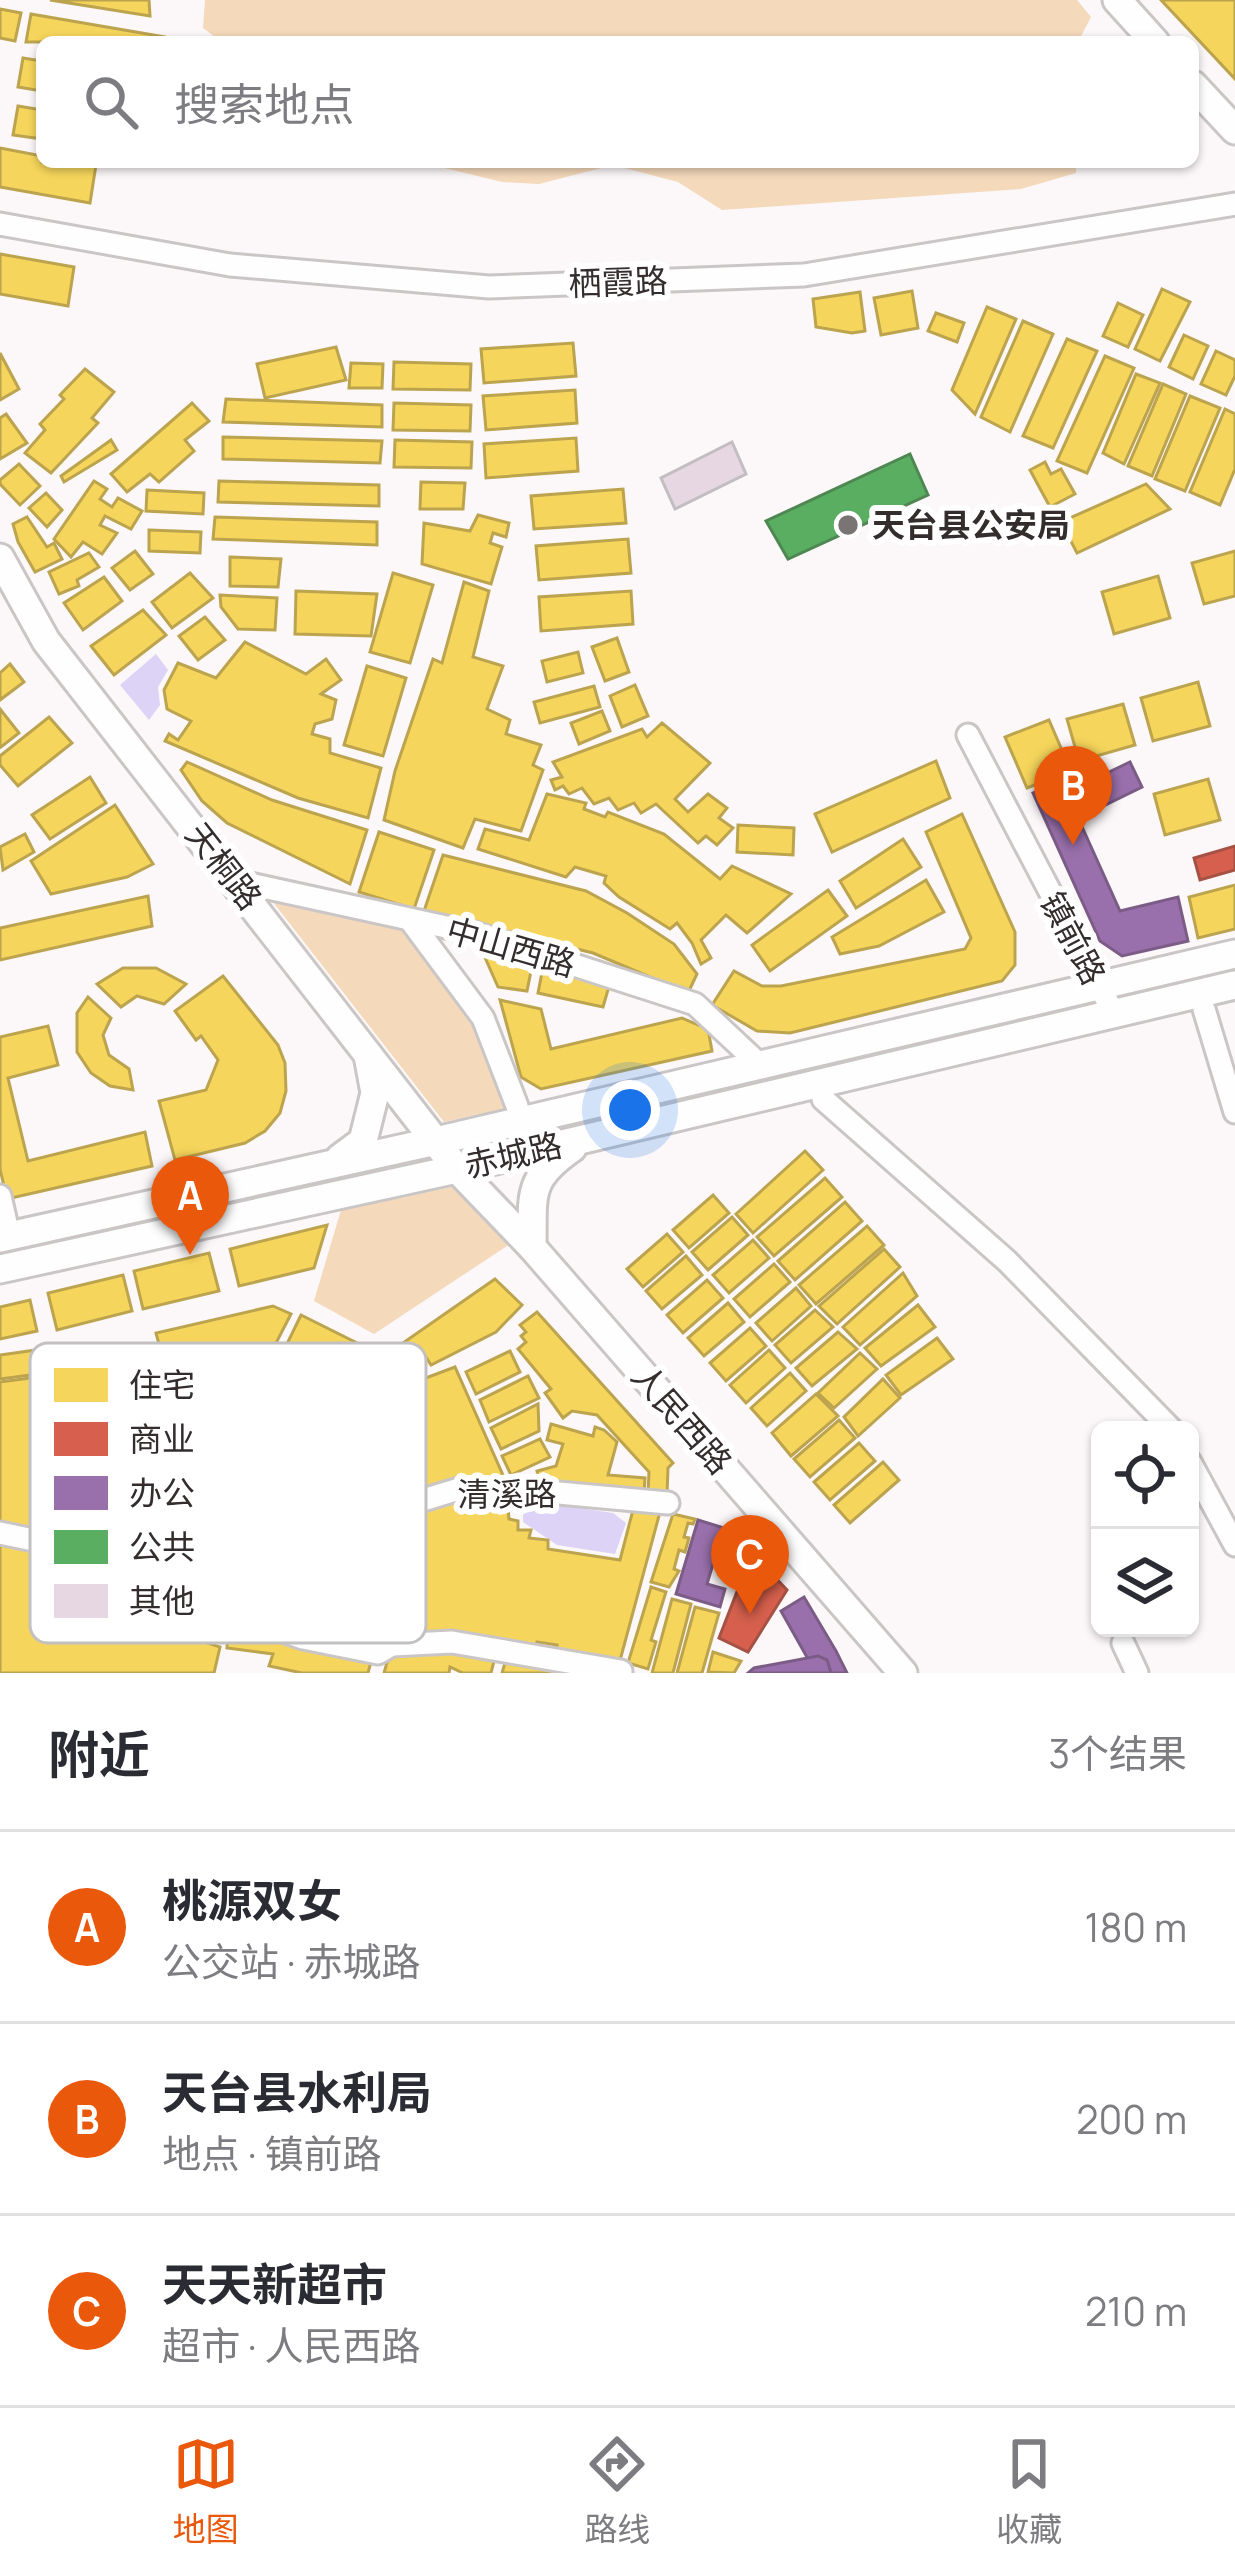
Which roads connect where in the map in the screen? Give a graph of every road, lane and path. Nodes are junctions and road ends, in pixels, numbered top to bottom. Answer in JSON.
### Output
{"nodes":[{"id":1,"x":1117,"y":0,"type":"edge"},
{"id":2,"x":1149,"y":36,"type":"edge"},
{"id":3,"x":1199,"y":91,"type":"edge"},
{"id":4,"x":1235,"y":130,"type":"edge"},
{"id":5,"x":1235,"y":205,"type":"edge"},
{"id":6,"x":0,"y":224,"type":"edge"},
{"id":7,"x":0,"y":558,"type":"edge"},
{"id":8,"x":968,"y":735,"type":"dead end"},
{"id":9,"x":236,"y":881,"type":"junction"},
{"id":10,"x":410,"y":920,"type":"junction"},
{"id":11,"x":1235,"y":954,"type":"edge"},
{"id":12,"x":1235,"y":985,"type":"edge"},
{"id":13,"x":1097,"y":986,"type":"junction"},
{"id":14,"x":1204,"y":1010,"type":"dead end"},
{"id":15,"x":1113,"y":1012,"type":"junction"},
{"id":16,"x":367,"y":1051,"type":"junction"},
{"id":17,"x":760,"y":1065,"type":"junction"},
{"id":18,"x":823,"y":1099,"type":"dead end"},
{"id":19,"x":517,"y":1106,"type":"dead end"},
{"id":20,"x":1235,"y":1112,"type":"edge"},
{"id":21,"x":587,"y":1137,"type":"junction"},
{"id":22,"x":436,"y":1141,"type":"junction"},
{"id":23,"x":333,"y":1163,"type":"junction"},
{"id":24,"x":457,"y":1169,"type":"junction"},
{"id":25,"x":0,"y":1196,"type":"edge"},
{"id":26,"x":4,"y":1237,"type":"edge"},
{"id":27,"x":532,"y":1247,"type":"junction"},
{"id":28,"x":0,"y":1269,"type":"edge"},
{"id":29,"x":1163,"y":1421,"type":"edge"},
{"id":30,"x":1199,"y":1479,"type":"edge"},
{"id":31,"x":426,"y":1499,"type":"edge"},
{"id":32,"x":668,"y":1503,"type":"dead end"},
{"id":33,"x":0,"y":1532,"type":"edge"},
{"id":34,"x":30,"y":1538,"type":"edge"},
{"id":35,"x":1235,"y":1545,"type":"edge"},
{"id":36,"x":328,"y":1643,"type":"edge"},
{"id":37,"x":1123,"y":1643,"type":"dead end"},
{"id":38,"x":621,"y":1671,"type":"edge"},
{"id":39,"x":903,"y":1673,"type":"edge"},
{"id":40,"x":1137,"y":1673,"type":"edge"}],
"edges":[{"from":1,"to":2,"type":"main road"},
{"from":3,"to":4,"type":"main road"},
{"from":5,"to":6,"type":"street","name":"栖霞路"},
{"from":7,"to":9,"type":"main road","name":"天桐路"},
{"from":8,"to":13,"type":"street","name":"镇前路"},
{"from":9,"to":10,"type":"street","name":"中山西路"},
{"from":9,"to":16,"type":"main road","name":"天桐路"},
{"from":10,"to":17,"type":"street","name":"中山西路"},
{"from":10,"to":19,"type":"street"},
{"from":11,"to":13,"type":"main road","name":"赤城路"},
{"from":12,"to":15,"type":"main road","name":"赤城路"},
{"from":13,"to":15,"type":"street","name":"镇前路"},
{"from":13,"to":17,"type":"main road","name":"赤城路"},
{"from":14,"to":20,"type":"street"},
{"from":15,"to":21,"type":"main road","name":"赤城路"},
{"from":16,"to":22,"type":"main road","name":"天桐路"},
{"from":16,"to":23,"type":"main road"},
{"from":17,"to":22,"type":"main road","name":"赤城路"},
{"from":18,"to":29,"type":"street"},
{"from":21,"to":24,"type":"main road","name":"赤城路"},
{"from":21,"to":27,"type":"main road"},
{"from":22,"to":23,"type":"main road","name":"赤城路"},
{"from":22,"to":24,"type":"main road","name":"天桐路"},
{"from":23,"to":26,"type":"main road","name":"赤城路"},
{"from":24,"to":27,"type":"main road","name":"人民西路"},
{"from":24,"to":28,"type":"main road","name":"赤城路"},
{"from":25,"to":26,"type":"street"},
{"from":27,"to":39,"type":"main road","name":"人民西路"},
{"from":30,"to":35,"type":"street"},
{"from":31,"to":32,"type":"street","name":"清溪路"},
{"from":33,"to":34,"type":"street","name":"清溪路"},
{"from":36,"to":38,"type":"street"},
{"from":37,"to":40,"type":"street"}]}
